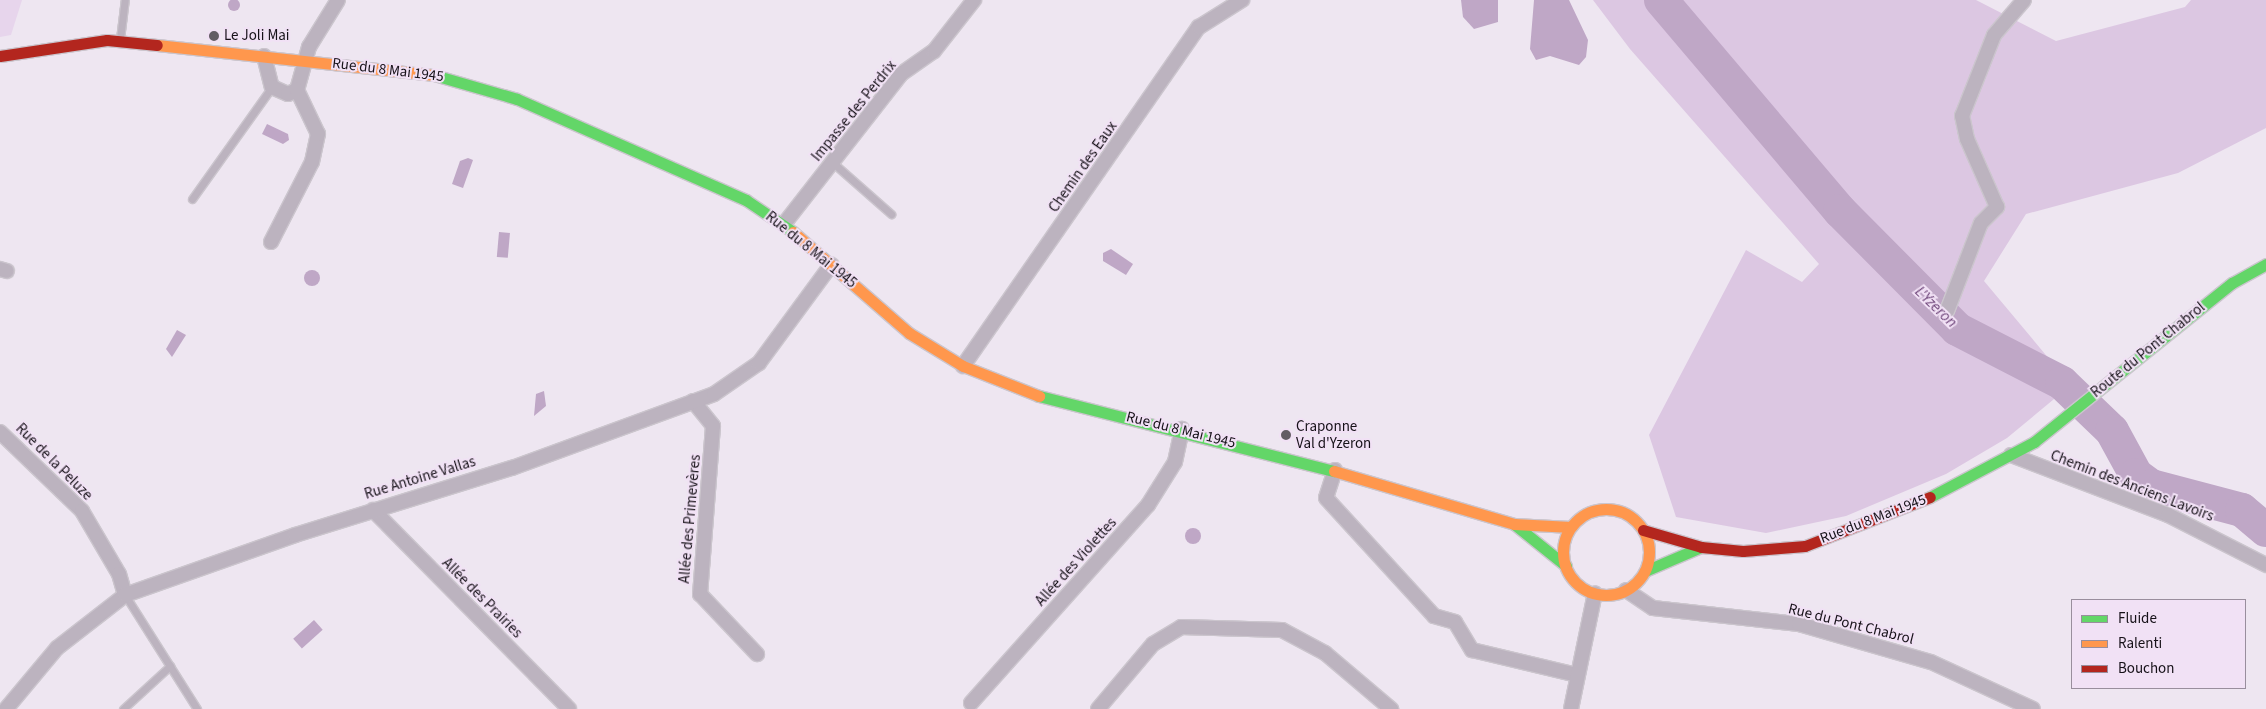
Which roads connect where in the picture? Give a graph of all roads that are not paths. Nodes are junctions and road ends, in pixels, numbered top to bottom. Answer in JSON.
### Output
{"nodes":[{"id":1,"x":125,"y":0,"type":"edge"},
{"id":2,"x":338,"y":0,"type":"edge"},
{"id":3,"x":974,"y":0,"type":"edge"},
{"id":4,"x":1242,"y":0,"type":"edge"},
{"id":5,"x":2024,"y":0,"type":"edge"},
{"id":6,"x":120,"y":42,"type":"junction"},
{"id":7,"x":0,"y":56,"type":"edge"},
{"id":8,"x":264,"y":56,"type":"junction"},
{"id":9,"x":308,"y":60,"type":"junction"},
{"id":10,"x":272,"y":86,"type":"junction"},
{"id":11,"x":297,"y":90,"type":"junction"},
{"id":12,"x":832,"y":162,"type":"junction"},
{"id":13,"x":192,"y":199,"type":"dead end"},
{"id":14,"x":891,"y":214,"type":"dead end"},
{"id":15,"x":784,"y":224,"type":"junction"},
{"id":16,"x":271,"y":242,"type":"dead end"},
{"id":17,"x":831,"y":264,"type":"junction"},
{"id":18,"x":2266,"y":264,"type":"edge"},
{"id":19,"x":1947,"y":311,"type":"dead end"},
{"id":20,"x":963,"y":366,"type":"junction"},
{"id":21,"x":693,"y":401,"type":"junction"},
{"id":22,"x":1182,"y":429,"type":"junction"},
{"id":23,"x":0,"y":432,"type":"edge"},
{"id":24,"x":2034,"y":442,"type":"joint"},
{"id":25,"x":2011,"y":455,"type":"junction"},
{"id":26,"x":1335,"y":470,"type":"junction"},
{"id":27,"x":372,"y":510,"type":"junction"},
{"id":28,"x":1514,"y":524,"type":"junction"},
{"id":29,"x":1572,"y":527,"type":"junction"},
{"id":30,"x":1643,"y":530,"type":"junction"},
{"id":31,"x":1701,"y":547,"type":"junction"},
{"id":32,"x":2266,"y":565,"type":"edge"},
{"id":33,"x":1566,"y":566,"type":"junction"},
{"id":34,"x":1645,"y":570,"type":"junction"},
{"id":35,"x":1626,"y":590,"type":"junction"},
{"id":36,"x":1595,"y":593,"type":"junction"},
{"id":37,"x":125,"y":595,"type":"junction"},
{"id":38,"x":757,"y":654,"type":"dead end"},
{"id":39,"x":170,"y":666,"type":"junction"},
{"id":40,"x":1577,"y":675,"type":"junction"},
{"id":41,"x":972,"y":703,"type":"dead end"},
{"id":42,"x":6,"y":709,"type":"edge"},
{"id":43,"x":123,"y":709,"type":"edge"},
{"id":44,"x":197,"y":709,"type":"edge"},
{"id":45,"x":569,"y":709,"type":"edge"},
{"id":46,"x":1098,"y":709,"type":"edge"},
{"id":47,"x":1391,"y":709,"type":"edge"},
{"id":48,"x":1571,"y":709,"type":"edge"},
{"id":49,"x":2033,"y":709,"type":"edge"}],
"edges":[{"from":1,"to":6,"type":"lane"},
{"from":2,"to":9,"type":"street"},
{"from":3,"to":12,"type":"street","name":"Impasse des Perdrix"},
{"from":4,"to":20,"type":"street","name":"Chemin des Eaux"},
{"from":5,"to":19,"type":"street"},
{"from":6,"to":7,"type":"main road","name":"Rue du 8 Mai 1945"},
{"from":6,"to":8,"type":"main road","name":"Rue du 8 Mai 1945"},
{"from":8,"to":9,"type":"main road","name":"Rue du 8 Mai 1945"},
{"from":8,"to":10,"type":"street"},
{"from":9,"to":11,"type":"street"},
{"from":9,"to":15,"type":"main road","name":"Rue du 8 Mai 1945"},
{"from":10,"to":11,"type":"street"},
{"from":10,"to":13,"type":"lane"},
{"from":11,"to":16,"type":"street"},
{"from":12,"to":14,"type":"lane"},
{"from":12,"to":15,"type":"street","name":"Impasse des Perdrix"},
{"from":15,"to":17,"type":"main road","name":"Rue du 8 Mai 1945"},
{"from":17,"to":20,"type":"main road","name":"Rue du 8 Mai 1945"},
{"from":17,"to":21,"type":"street","name":"Rue Antoine Vallas"},
{"from":18,"to":24,"type":"main road","name":"Route du Pont Chabrol"},
{"from":20,"to":22,"type":"main road","name":"Rue du 8 Mai 1945"},
{"from":21,"to":27,"type":"street","name":"Rue Antoine Vallas"},
{"from":21,"to":38,"type":"street","name":"Allée des Primevères"},
{"from":22,"to":26,"type":"main road","name":"Rue du 8 Mai 1945"},
{"from":22,"to":41,"type":"street","name":"Allée des Violettes"},
{"from":23,"to":37,"type":"street","name":"Rue de la Peluze"},
{"from":24,"to":25,"type":"main road","name":"Rue du 8 Mai 1945"},
{"from":25,"to":31,"type":"main road","name":"Rue du 8 Mai 1945"},
{"from":25,"to":32,"type":"street","name":"Chemin des Anciens Lavoirs"},
{"from":26,"to":28,"type":"main road","name":"Rue du 8 Mai 1945"},
{"from":26,"to":40,"type":"street"},
{"from":27,"to":37,"type":"street","name":"Rue Antoine Vallas"},
{"from":27,"to":45,"type":"street","name":"Allée des Prairies"},
{"from":28,"to":29,"type":"main road","name":"Rue du 8 Mai 1945"},
{"from":28,"to":33,"type":"main road","name":"Rue du 8 Mai 1945"},
{"from":29,"to":30,"type":"main road"},
{"from":29,"to":33,"type":"main road"},
{"from":30,"to":31,"type":"main road","name":"Rue du 8 Mai 1945"},
{"from":30,"to":34,"type":"main road"},
{"from":31,"to":34,"type":"main road","name":"Rue du 8 Mai 1945"},
{"from":33,"to":36,"type":"main road"},
{"from":34,"to":35,"type":"main road"},
{"from":35,"to":36,"type":"main road"},
{"from":35,"to":49,"type":"street","name":"Rue du Pont Chabrol"},
{"from":36,"to":40,"type":"street"},
{"from":37,"to":39,"type":"lane"},
{"from":37,"to":42,"type":"street","name":"Rue Antoine Vallas"},
{"from":39,"to":43,"type":"lane"},
{"from":39,"to":44,"type":"lane"},
{"from":40,"to":48,"type":"street"},
{"from":46,"to":47,"type":"street"}]}
